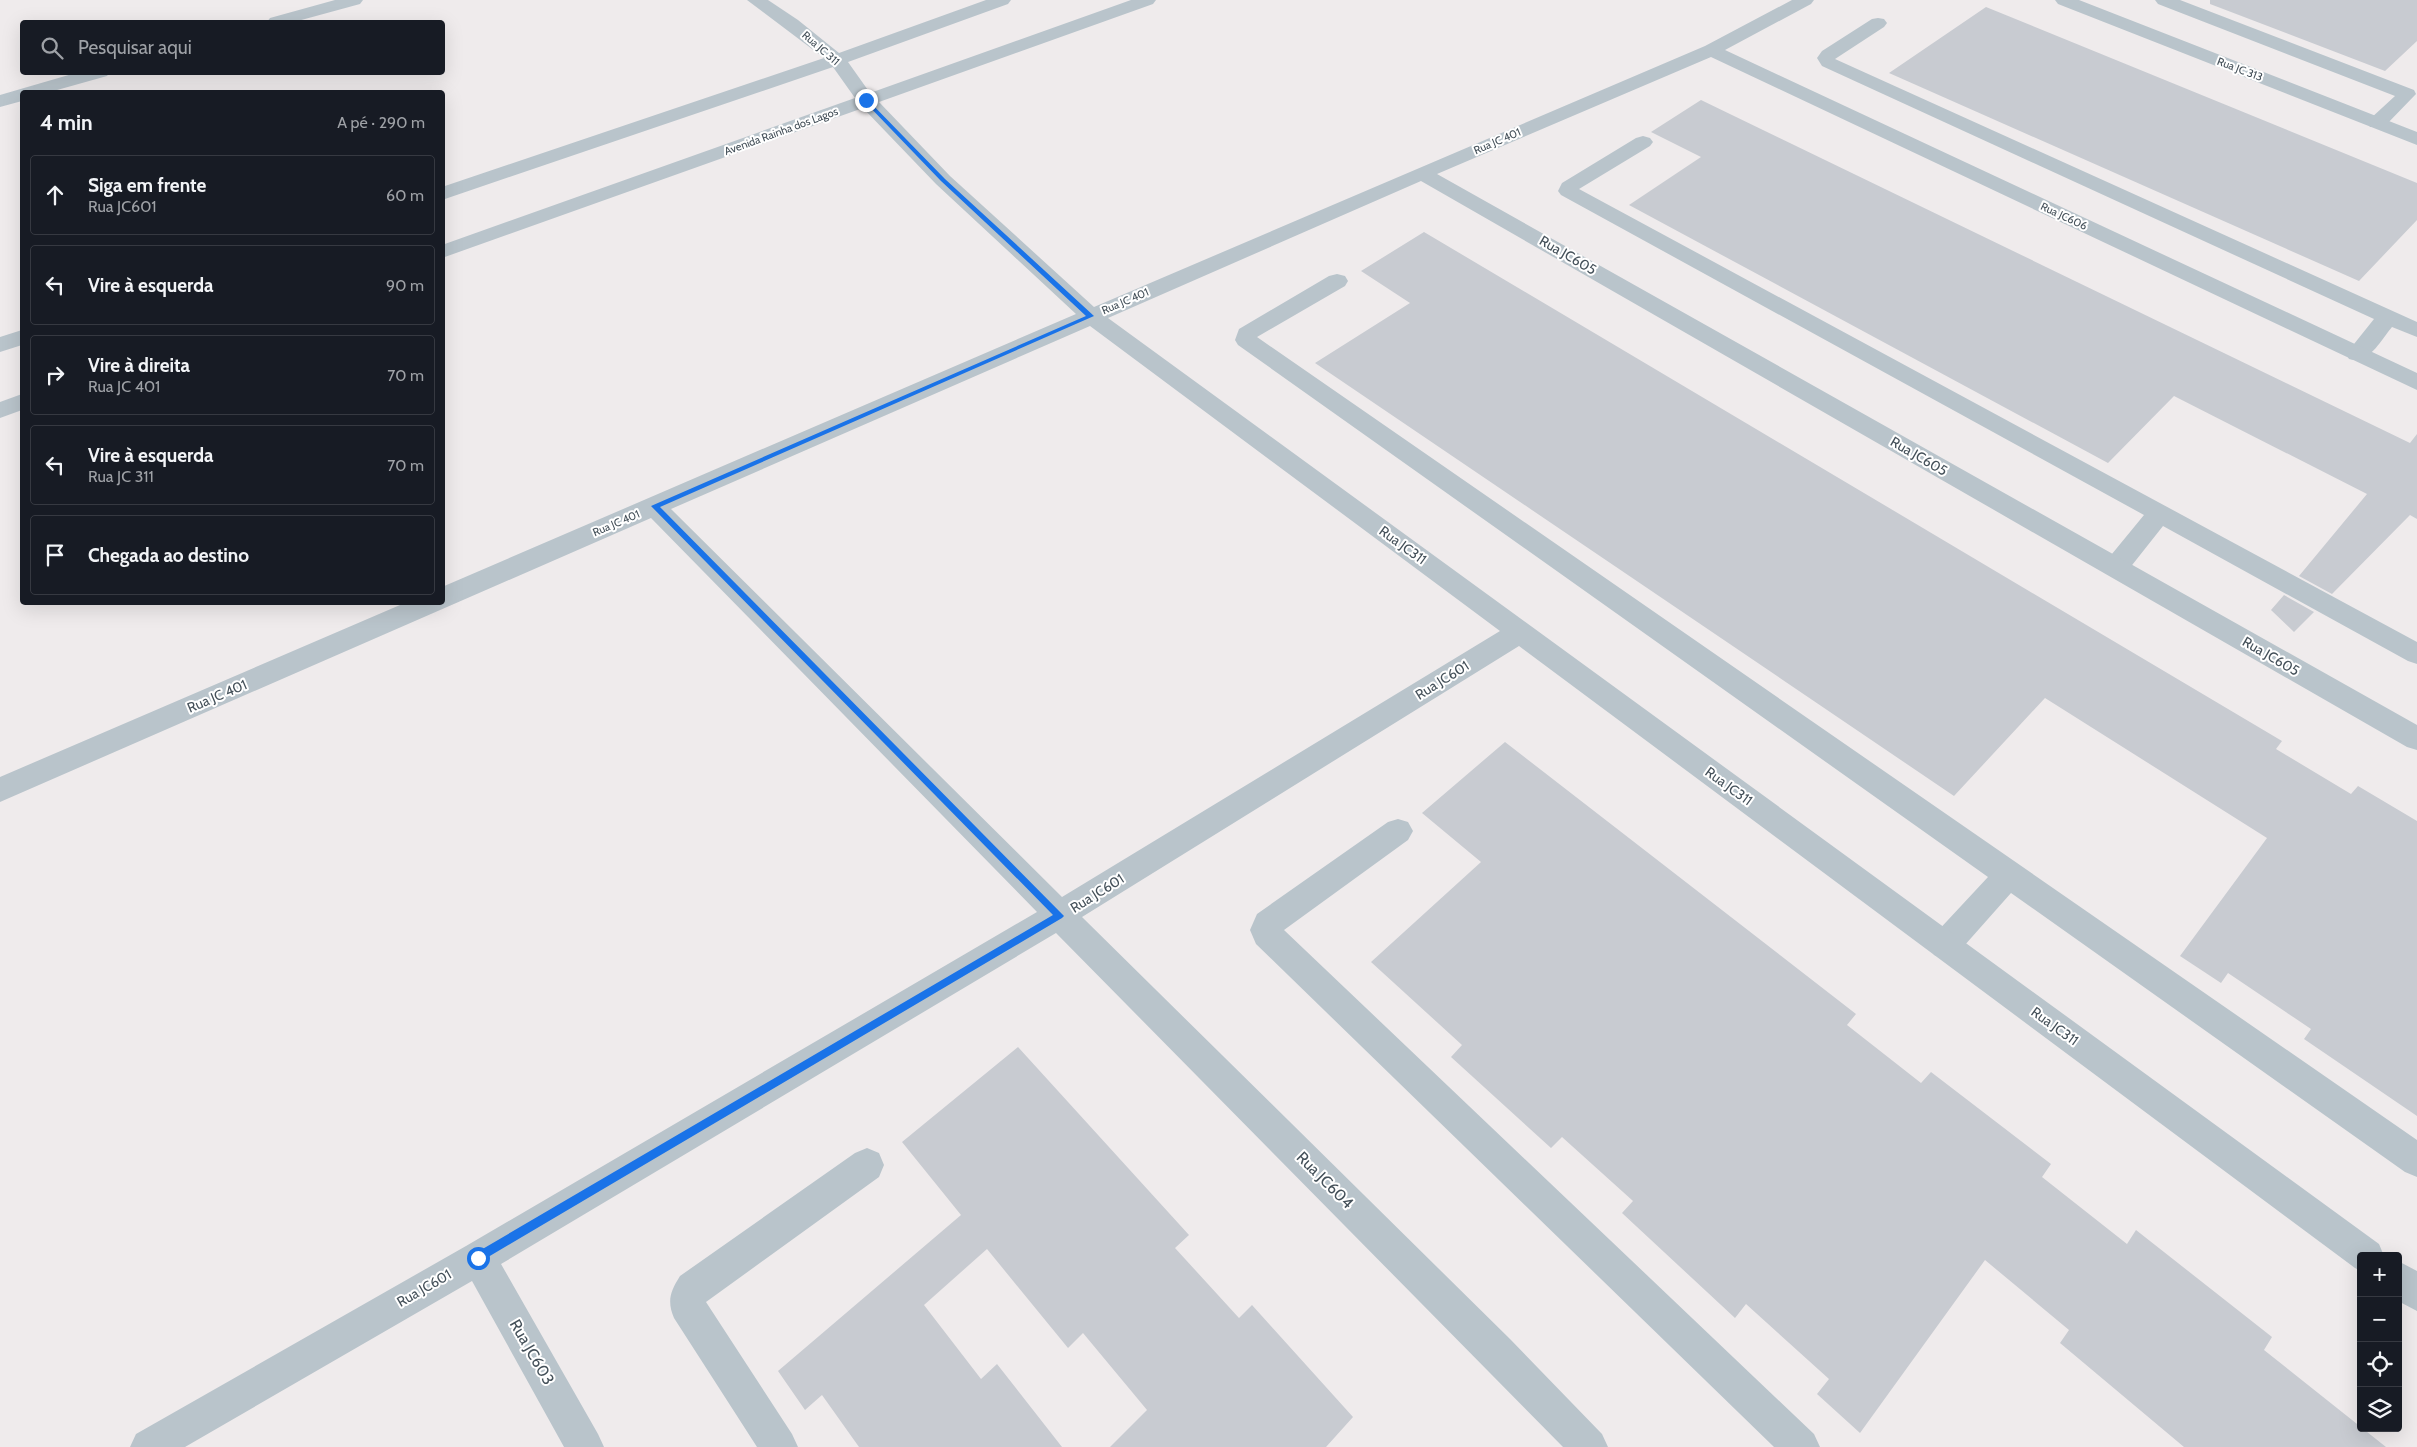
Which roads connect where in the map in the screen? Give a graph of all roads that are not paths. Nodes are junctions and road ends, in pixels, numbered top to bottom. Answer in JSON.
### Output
{"nodes":[{"id":1,"x":354,"y":0,"type":"edge"},
{"id":2,"x":756,"y":0,"type":"edge"},
{"id":3,"x":1002,"y":0,"type":"edge"},
{"id":4,"x":1147,"y":0,"type":"edge"},
{"id":5,"x":1805,"y":0,"type":"edge"},
{"id":6,"x":2064,"y":0,"type":"edge"},
{"id":7,"x":2164,"y":0,"type":"edge"},
{"id":8,"x":283,"y":20,"type":"edge"},
{"id":9,"x":1878,"y":23,"type":"dead end"},
{"id":10,"x":1711,"y":50,"type":"junction"},
{"id":11,"x":837,"y":60,"type":"junction"},
{"id":12,"x":90,"y":75,"type":"edge"},
{"id":13,"x":38,"y":90,"type":"edge"},
{"id":14,"x":20,"y":96,"type":"edge"},
{"id":15,"x":2412,"y":96,"type":"edge"},
{"id":16,"x":866,"y":100,"type":"junction"},
{"id":17,"x":0,"y":101,"type":"edge"},
{"id":18,"x":2377,"y":123,"type":"junction"},
{"id":19,"x":2417,"y":139,"type":"edge"},
{"id":20,"x":1643,"y":142,"type":"dead end"},
{"id":21,"x":1422,"y":173,"type":"junction"},
{"id":22,"x":445,"y":193,"type":"edge"},
{"id":23,"x":445,"y":251,"type":"edge"},
{"id":24,"x":1337,"y":281,"type":"dead end"},
{"id":25,"x":1091,"y":316,"type":"junction"},
{"id":26,"x":2388,"y":317,"type":"junction"},
{"id":27,"x":2417,"y":330,"type":"edge"},
{"id":28,"x":20,"y":338,"type":"edge"},
{"id":29,"x":0,"y":345,"type":"edge"},
{"id":30,"x":2357,"y":354,"type":"junction"},
{"id":31,"x":2417,"y":382,"type":"edge"},
{"id":32,"x":20,"y":403,"type":"edge"},
{"id":33,"x":0,"y":410,"type":"edge"},
{"id":34,"x":655,"y":506,"type":"junction"},
{"id":35,"x":2160,"y":513,"type":"junction"},
{"id":36,"x":2116,"y":568,"type":"junction"},
{"id":37,"x":445,"y":597,"type":"edge"},
{"id":38,"x":426,"y":605,"type":"edge"},
{"id":39,"x":1520,"y":632,"type":"junction"},
{"id":40,"x":2417,"y":654,"type":"edge"},
{"id":41,"x":2417,"y":739,"type":"edge"},
{"id":42,"x":0,"y":790,"type":"edge"},
{"id":43,"x":1398,"y":831,"type":"dead end"},
{"id":44,"x":2009,"y":875,"type":"junction"},
{"id":45,"x":1059,"y":916,"type":"junction"},
{"id":46,"x":1945,"y":945,"type":"junction"},
{"id":47,"x":2417,"y":1160,"type":"edge"},
{"id":48,"x":867,"y":1165,"type":"dead end"},
{"id":49,"x":2362,"y":1252,"type":"edge"},
{"id":50,"x":478,"y":1258,"type":"junction"},
{"id":51,"x":2402,"y":1282,"type":"edge"},
{"id":52,"x":2417,"y":1293,"type":"edge"},
{"id":53,"x":149,"y":1447,"type":"edge"},
{"id":54,"x":585,"y":1447,"type":"edge"},
{"id":55,"x":779,"y":1447,"type":"edge"},
{"id":56,"x":1589,"y":1447,"type":"edge"},
{"id":57,"x":1801,"y":1447,"type":"edge"}],
"edges":[{"from":1,"to":8,"type":"street"},
{"from":2,"to":11,"type":"street","name":"Rua JC 311"},
{"from":3,"to":11,"type":"street"},
{"from":4,"to":16,"type":"street","name":"Avenida Rainha dos Lagos"},
{"from":5,"to":10,"type":"street","name":"Rua JC 401"},
{"from":6,"to":18,"type":"street","name":"Rua JC 313"},
{"from":7,"to":15,"type":"street"},
{"from":9,"to":26,"type":"street"},
{"from":10,"to":21,"type":"street","name":"Rua JC 401"},
{"from":10,"to":30,"type":"street","name":"Rua JC606"},
{"from":11,"to":16,"type":"street","name":"Rua JC 311"},
{"from":11,"to":22,"type":"street"},
{"from":12,"to":13,"type":"street"},
{"from":14,"to":17,"type":"street"},
{"from":15,"to":18,"type":"street"},
{"from":16,"to":23,"type":"street","name":"Avenida Rainha dos Lagos"},
{"from":16,"to":25,"type":"street","name":"Rua JC 311"},
{"from":18,"to":19,"type":"street","name":"Rua JC 313"},
{"from":20,"to":35,"type":"street"},
{"from":21,"to":25,"type":"street","name":"Rua JC 401"},
{"from":21,"to":36,"type":"street","name":"Rua JC605"},
{"from":24,"to":44,"type":"street"},
{"from":25,"to":34,"type":"street","name":"Rua JC 401"},
{"from":25,"to":39,"type":"street","name":"Rua JC311"},
{"from":26,"to":27,"type":"street"},
{"from":26,"to":30,"type":"street"},
{"from":28,"to":29,"type":"street"},
{"from":30,"to":31,"type":"street","name":"Rua JC606"},
{"from":32,"to":33,"type":"street"},
{"from":34,"to":37,"type":"street","name":"Rua JC 401"},
{"from":34,"to":45,"type":"street","name":"Rua JC604"},
{"from":35,"to":36,"type":"street"},
{"from":35,"to":40,"type":"street"},
{"from":36,"to":41,"type":"street","name":"Rua JC605"},
{"from":38,"to":42,"type":"street","name":"Rua JC 401"},
{"from":39,"to":45,"type":"street","name":"Rua JC601"},
{"from":39,"to":46,"type":"street","name":"Rua JC311"},
{"from":43,"to":57,"type":"street"},
{"from":44,"to":46,"type":"street"},
{"from":44,"to":47,"type":"street"},
{"from":45,"to":50,"type":"street","name":"Rua JC601"},
{"from":45,"to":56,"type":"street","name":"Rua JC604"},
{"from":46,"to":49,"type":"street","name":"Rua JC311"},
{"from":48,"to":55,"type":"street"},
{"from":50,"to":53,"type":"street","name":"Rua JC601"},
{"from":50,"to":54,"type":"street","name":"Rua JC603"},
{"from":51,"to":52,"type":"street"}]}
